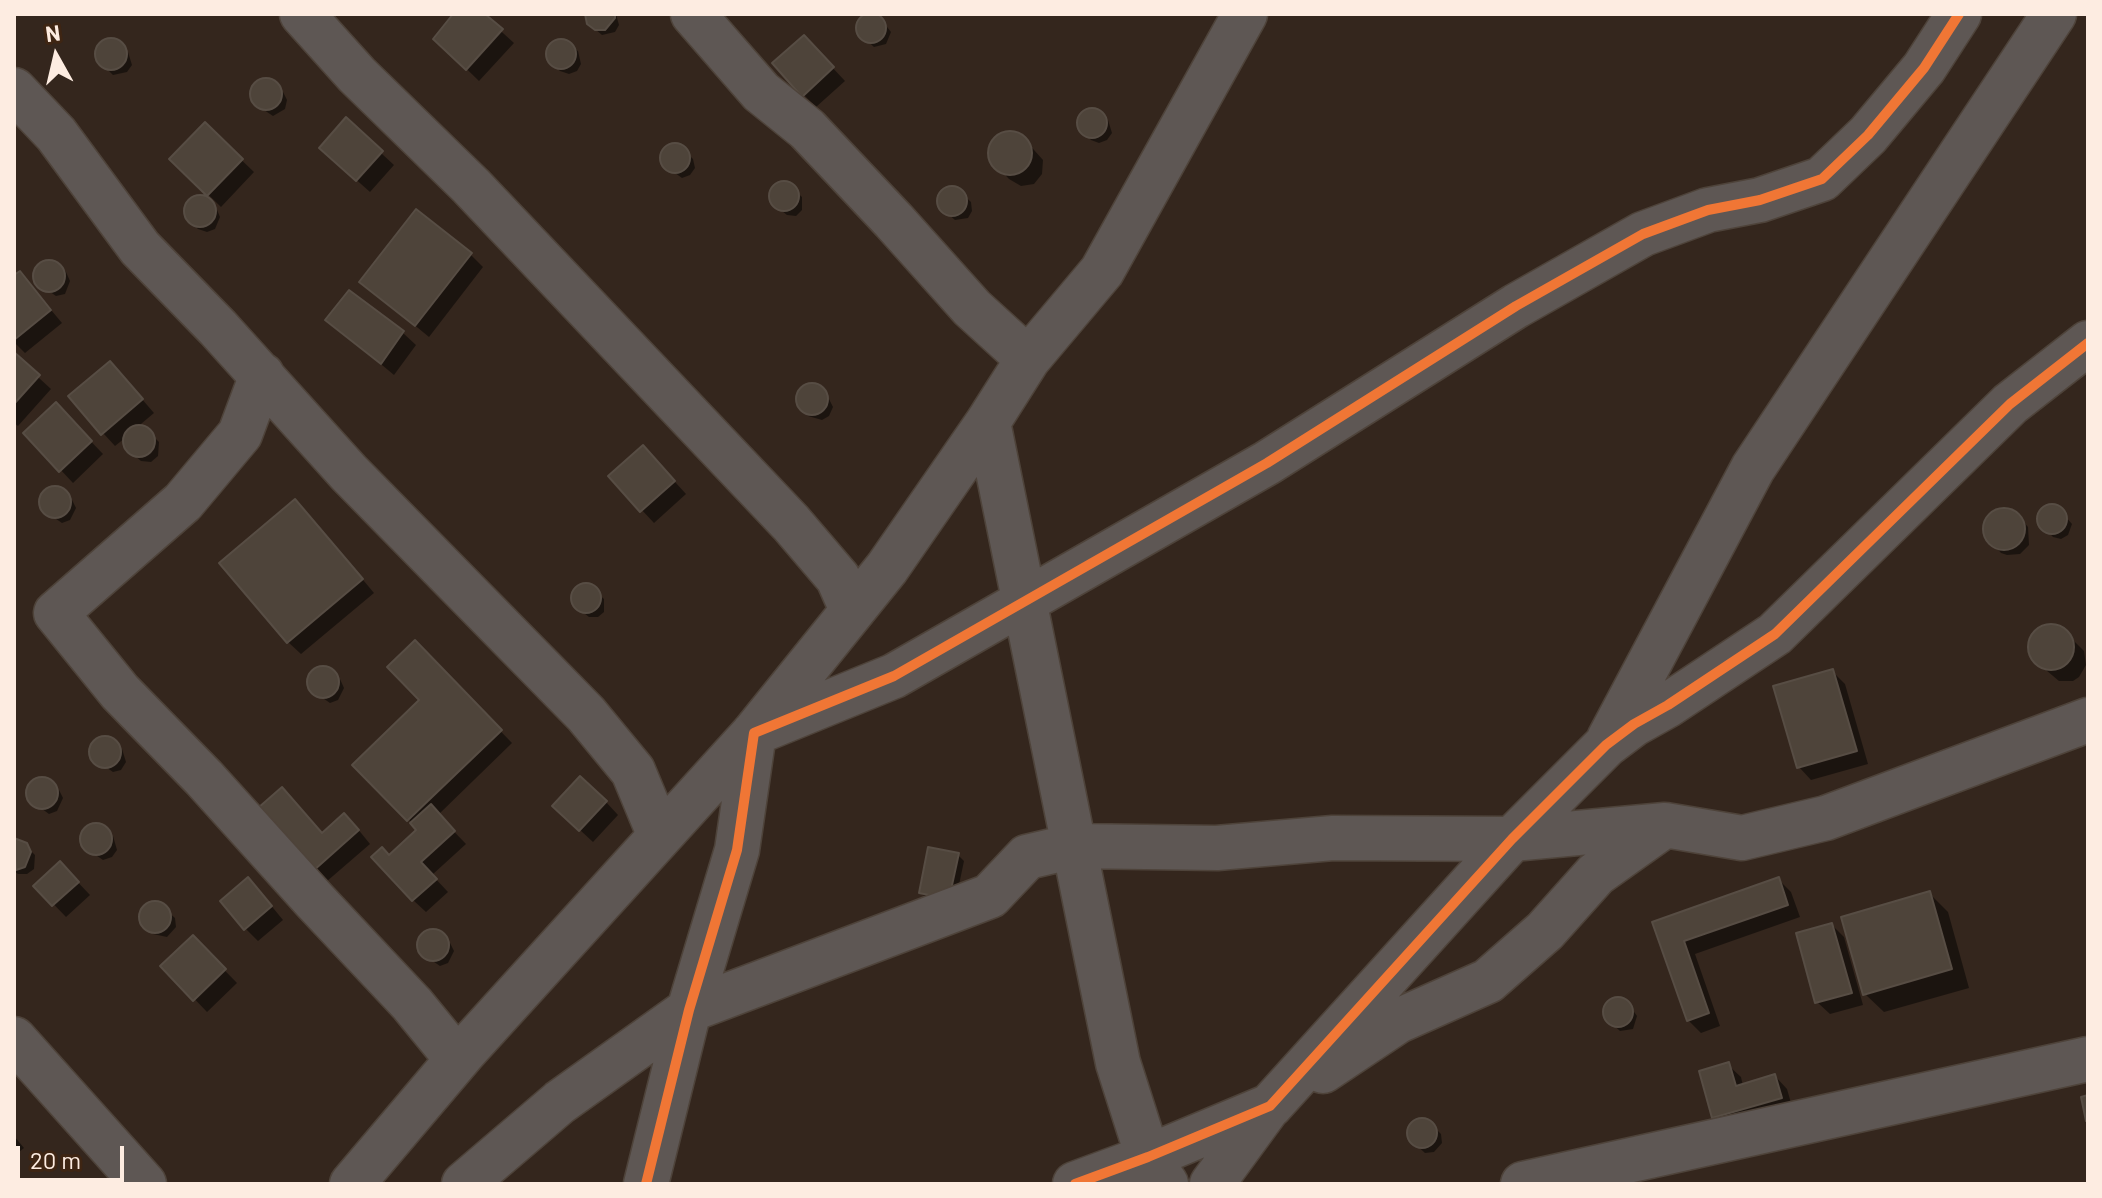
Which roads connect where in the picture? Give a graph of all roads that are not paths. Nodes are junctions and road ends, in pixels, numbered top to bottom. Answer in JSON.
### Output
{"nodes":[{"id":1,"x":302,"y":14,"type":"edge"},
{"id":2,"x":693,"y":14,"type":"edge"},
{"id":3,"x":1245,"y":14,"type":"edge"},
{"id":4,"x":1959,"y":14,"type":"edge"},
{"id":5,"x":2054,"y":14,"type":"edge"},
{"id":6,"x":14,"y":90,"type":"edge"},
{"id":7,"x":2088,"y":343,"type":"edge"},
{"id":8,"x":1028,"y":359,"type":"junction"},
{"id":9,"x":262,"y":375,"type":"junction"},
{"id":10,"x":988,"y":422,"type":"junction"},
{"id":11,"x":1024,"y":602,"type":"junction"},
{"id":12,"x":852,"y":610,"type":"junction"},
{"id":13,"x":2088,"y":720,"type":"edge"},
{"id":14,"x":754,"y":733,"type":"junction"},
{"id":15,"x":1606,"y":745,"type":"junction"},
{"id":16,"x":1665,"y":825,"type":"junction"},
{"id":17,"x":660,"y":836,"type":"junction"},
{"id":18,"x":1512,"y":839,"type":"junction"},
{"id":19,"x":1074,"y":846,"type":"junction"},
{"id":20,"x":689,"y":1010,"type":"junction"},
{"id":21,"x":14,"y":1039,"type":"edge"},
{"id":22,"x":457,"y":1059,"type":"junction"},
{"id":23,"x":2088,"y":1059,"type":"edge"},
{"id":24,"x":1270,"y":1106,"type":"junction"},
{"id":25,"x":1157,"y":1171,"type":"edge"},
{"id":26,"x":144,"y":1184,"type":"edge"},
{"id":27,"x":352,"y":1184,"type":"edge"},
{"id":28,"x":464,"y":1184,"type":"edge"},
{"id":29,"x":646,"y":1184,"type":"edge"},
{"id":30,"x":1075,"y":1184,"type":"edge"},
{"id":31,"x":1212,"y":1184,"type":"edge"},
{"id":32,"x":1523,"y":1184,"type":"edge"}],
"edges":[{"from":1,"to":12,"type":"street"},
{"from":2,"to":8,"type":"street"},
{"from":3,"to":8,"type":"street"},
{"from":4,"to":11,"type":"street"},
{"from":5,"to":15,"type":"street"},
{"from":6,"to":9,"type":"street"},
{"from":7,"to":15,"type":"street"},
{"from":8,"to":10,"type":"street"},
{"from":9,"to":17,"type":"street"},
{"from":9,"to":22,"type":"street"},
{"from":10,"to":11,"type":"street"},
{"from":10,"to":12,"type":"street"},
{"from":11,"to":14,"type":"street"},
{"from":11,"to":19,"type":"street"},
{"from":12,"to":14,"type":"street"},
{"from":13,"to":16,"type":"street"},
{"from":14,"to":17,"type":"street"},
{"from":14,"to":20,"type":"street"},
{"from":15,"to":18,"type":"street"},
{"from":16,"to":18,"type":"street"},
{"from":16,"to":24,"type":"street"},
{"from":17,"to":22,"type":"street"},
{"from":18,"to":19,"type":"street"},
{"from":18,"to":24,"type":"street"},
{"from":19,"to":20,"type":"street"},
{"from":19,"to":25,"type":"street"},
{"from":20,"to":28,"type":"street"},
{"from":20,"to":29,"type":"street"},
{"from":21,"to":26,"type":"street"},
{"from":22,"to":27,"type":"street"},
{"from":23,"to":32,"type":"street"},
{"from":24,"to":25,"type":"street"},
{"from":24,"to":31,"type":"street"},
{"from":25,"to":30,"type":"street"}]}
